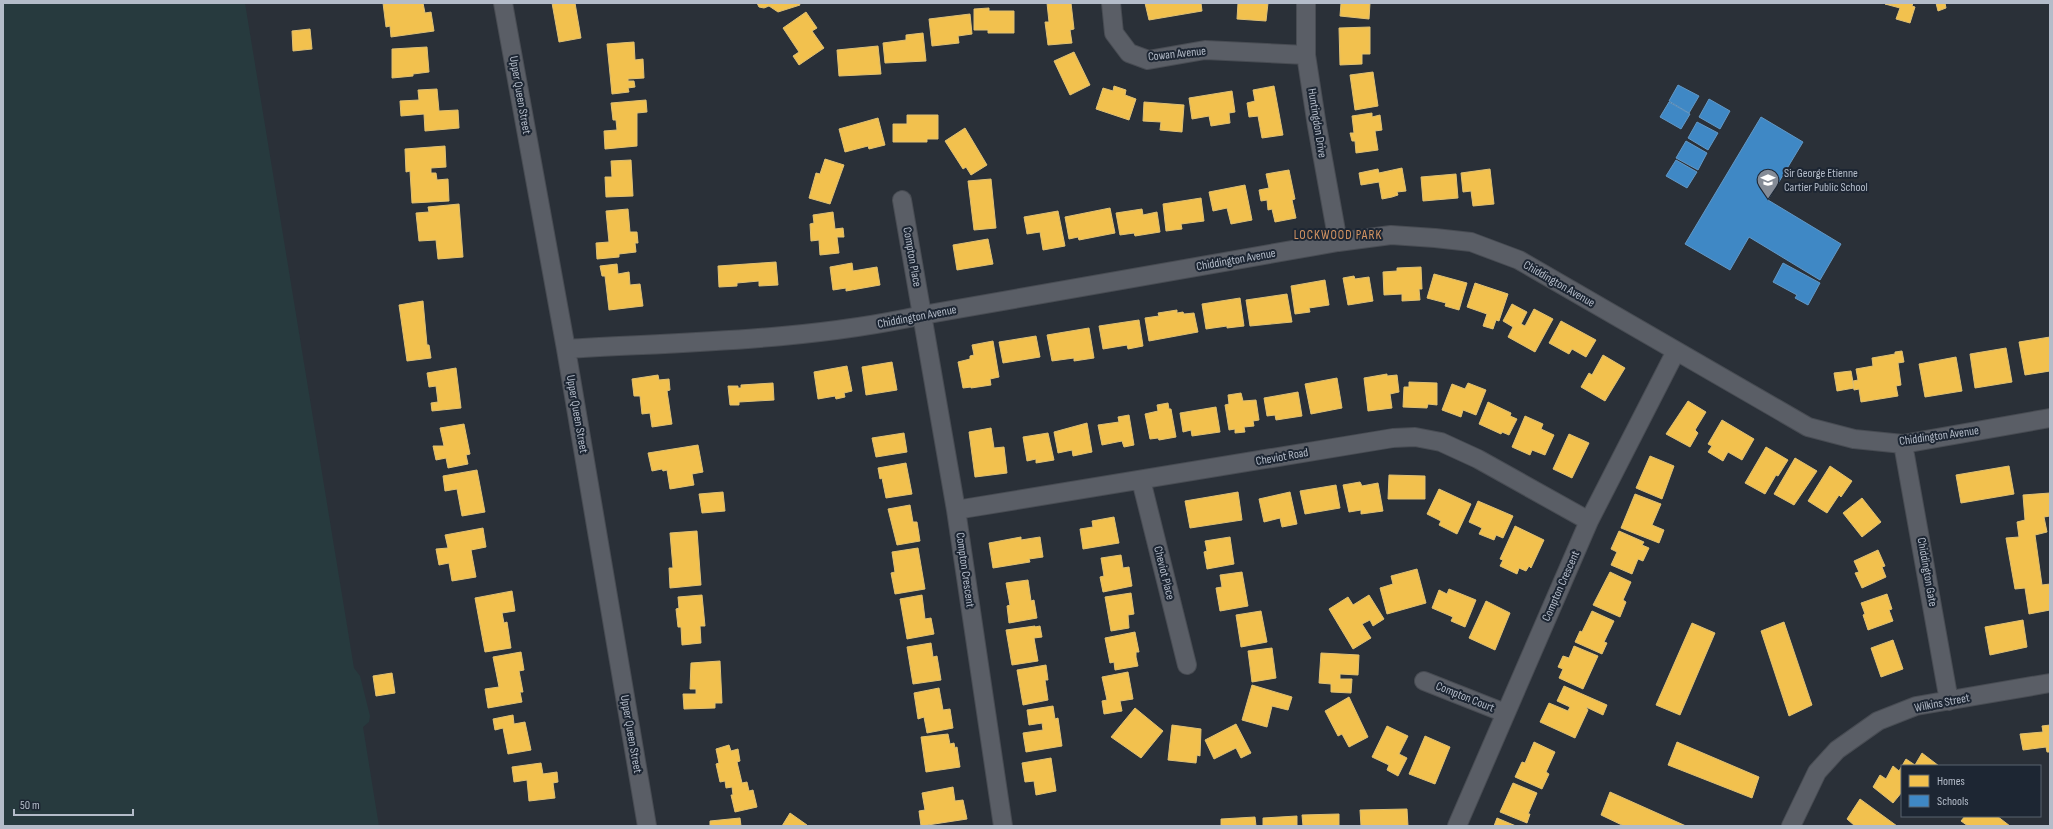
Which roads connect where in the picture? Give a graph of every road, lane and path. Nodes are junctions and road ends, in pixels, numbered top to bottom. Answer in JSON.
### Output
{"nodes":[{"id":1,"x":503,"y":3,"type":"edge"},
{"id":2,"x":1111,"y":3,"type":"edge"},
{"id":3,"x":1306,"y":3,"type":"edge"},
{"id":4,"x":1306,"y":55,"type":"junction"},
{"id":5,"x":902,"y":200,"type":"dead end"},
{"id":6,"x":1338,"y":242,"type":"junction"},
{"id":7,"x":923,"y":315,"type":"junction"},
{"id":8,"x":566,"y":349,"type":"junction"},
{"id":9,"x":1676,"y":351,"type":"junction"},
{"id":10,"x":2050,"y":418,"type":"edge"},
{"id":11,"x":1903,"y":444,"type":"junction"},
{"id":12,"x":1142,"y":480,"type":"junction"},
{"id":13,"x":956,"y":510,"type":"junction"},
{"id":14,"x":1589,"y":521,"type":"junction"},
{"id":15,"x":1188,"y":665,"type":"dead end"},
{"id":16,"x":1424,"y":681,"type":"dead end"},
{"id":17,"x":2050,"y":683,"type":"edge"},
{"id":18,"x":1949,"y":701,"type":"junction"},
{"id":19,"x":1505,"y":713,"type":"junction"},
{"id":20,"x":647,"y":826,"type":"edge"},
{"id":21,"x":1003,"y":826,"type":"edge"},
{"id":22,"x":1457,"y":826,"type":"edge"},
{"id":23,"x":1791,"y":826,"type":"edge"}],
"edges":[{"from":1,"to":8,"type":"street","name":"Upper Queen Street"},
{"from":2,"to":4,"type":"street","name":"Cowan Avenue"},
{"from":3,"to":4,"type":"street","name":"Huntingdon Drive"},
{"from":4,"to":6,"type":"street","name":"Huntingdon Drive"},
{"from":5,"to":7,"type":"street","name":"Compton Place"},
{"from":6,"to":7,"type":"street","name":"Chiddington Avenue"},
{"from":6,"to":9,"type":"street","name":"Chiddington Avenue"},
{"from":7,"to":8,"type":"street","name":"Chiddington Avenue"},
{"from":7,"to":13,"type":"street","name":"Compton Crescent"},
{"from":8,"to":20,"type":"street","name":"Upper Queen Street"},
{"from":9,"to":11,"type":"street","name":"Chiddington Avenue"},
{"from":9,"to":14,"type":"street","name":"Compton Crescent"},
{"from":10,"to":11,"type":"street","name":"Chiddington Avenue"},
{"from":11,"to":18,"type":"street","name":"Chiddington Gate"},
{"from":12,"to":13,"type":"street","name":"Cheviot Road"},
{"from":12,"to":14,"type":"street","name":"Cheviot Road"},
{"from":12,"to":15,"type":"street","name":"Cheviot Place"},
{"from":13,"to":21,"type":"street","name":"Compton Crescent"},
{"from":14,"to":19,"type":"street","name":"Compton Crescent"},
{"from":16,"to":19,"type":"street","name":"Compton Court"},
{"from":17,"to":18,"type":"street","name":"Wilkins Street"},
{"from":18,"to":23,"type":"street","name":"Wilkins Street"},
{"from":19,"to":22,"type":"street","name":"Compton Crescent"}]}
